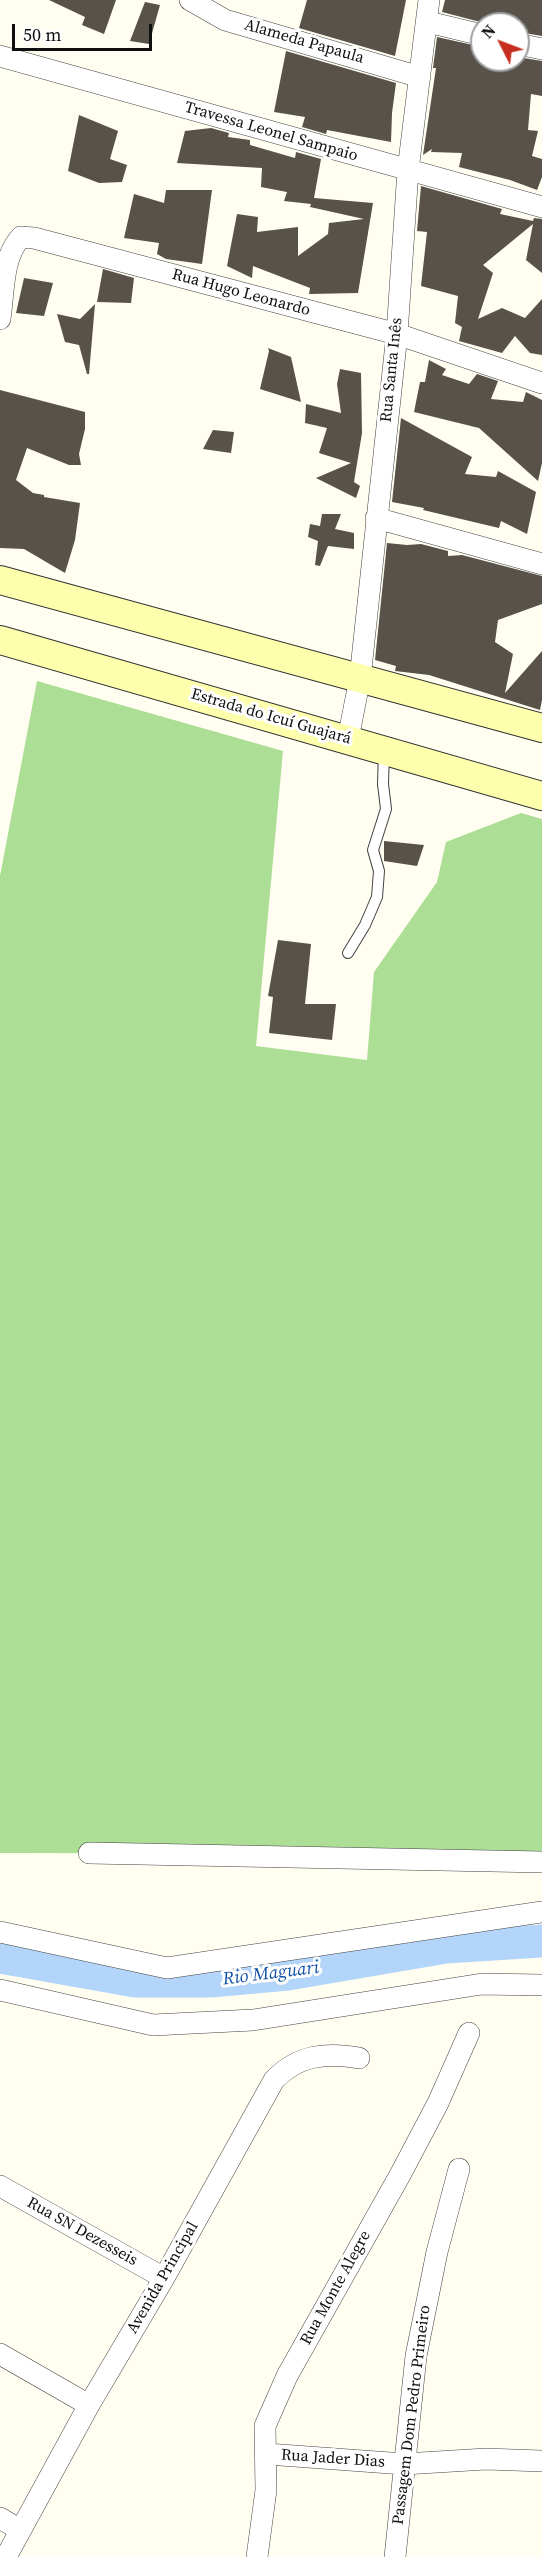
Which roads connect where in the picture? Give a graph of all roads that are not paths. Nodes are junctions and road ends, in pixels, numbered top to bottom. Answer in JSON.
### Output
{"nodes":[{"id":1,"x":190,"y":0,"type":"edge"},
{"id":2,"x":429,"y":0,"type":"edge"},
{"id":3,"x":428,"y":22,"type":"junction"},
{"id":4,"x":470,"y":32,"type":"edge"},
{"id":5,"x":0,"y":56,"type":"edge"},
{"id":6,"x":420,"y":77,"type":"junction"},
{"id":7,"x":408,"y":170,"type":"junction"},
{"id":8,"x":542,"y":207,"type":"edge"},
{"id":9,"x":0,"y":319,"type":"edge"},
{"id":10,"x":397,"y":334,"type":"junction"},
{"id":11,"x":542,"y":383,"type":"edge"},
{"id":12,"x":376,"y":518,"type":"junction"},
{"id":13,"x":542,"y":564,"type":"edge"},
{"id":14,"x":0,"y":580,"type":"edge"},
{"id":15,"x":0,"y":640,"type":"edge"},
{"id":16,"x":360,"y":678,"type":"junction"},
{"id":17,"x":542,"y":728,"type":"edge"},
{"id":18,"x":348,"y":739,"type":"junction"},
{"id":19,"x":384,"y":751,"type":"junction"},
{"id":20,"x":542,"y":796,"type":"edge"},
{"id":21,"x":348,"y":953,"type":"dead end"},
{"id":22,"x":89,"y":1853,"type":"dead end"},
{"id":23,"x":542,"y":1862,"type":"edge"},
{"id":24,"x":542,"y":1912,"type":"edge"},
{"id":25,"x":0,"y":1932,"type":"edge"},
{"id":26,"x":542,"y":1985,"type":"edge"},
{"id":27,"x":0,"y":1990,"type":"edge"},
{"id":28,"x":469,"y":2033,"type":"dead end"},
{"id":29,"x":359,"y":2058,"type":"dead end"},
{"id":30,"x":459,"y":2169,"type":"dead end"},
{"id":31,"x":0,"y":2186,"type":"edge"},
{"id":32,"x":164,"y":2278,"type":"junction"},
{"id":33,"x":0,"y":2354,"type":"edge"},
{"id":34,"x":88,"y":2405,"type":"junction"},
{"id":35,"x":267,"y":2454,"type":"junction"},
{"id":36,"x":542,"y":2460,"type":"edge"},
{"id":37,"x":404,"y":2464,"type":"junction"},
{"id":38,"x":0,"y":2518,"type":"edge"},
{"id":39,"x":20,"y":2530,"type":"junction"},
{"id":40,"x":6,"y":2557,"type":"edge"},
{"id":41,"x":257,"y":2557,"type":"edge"},
{"id":42,"x":395,"y":2557,"type":"edge"}],
"edges":[{"from":1,"to":6,"type":"street","name":"Alameda Papaula"},
{"from":2,"to":3,"type":"street","name":"Rua Santa Inês"},
{"from":3,"to":4,"type":"street"},
{"from":3,"to":6,"type":"street","name":"Rua Santa Inês"},
{"from":5,"to":7,"type":"street","name":"Travessa Leonel Sampaio"},
{"from":6,"to":7,"type":"street","name":"Rua Santa Inês"},
{"from":7,"to":8,"type":"street","name":"Travessa Leonel Sampaio"},
{"from":7,"to":10,"type":"street","name":"Rua Santa Inês"},
{"from":9,"to":10,"type":"street","name":"Rua Hugo Leonardo"},
{"from":10,"to":11,"type":"street","name":"Rua Hugo Leonardo"},
{"from":10,"to":12,"type":"street","name":"Rua Santa Inês"},
{"from":12,"to":13,"type":"street"},
{"from":12,"to":16,"type":"street","name":"Rua Santa Inês"},
{"from":14,"to":16,"type":"main road"},
{"from":15,"to":18,"type":"main road","name":"Estrada do Icuí Guajará"},
{"from":16,"to":17,"type":"main road"},
{"from":16,"to":18,"type":"street","name":"Rua Santa Inês"},
{"from":18,"to":19,"type":"main road","name":"Estrada do Icuí Guajará"},
{"from":19,"to":20,"type":"main road","name":"Estrada do Icuí Guajará"},
{"from":19,"to":21,"type":"lane"},
{"from":22,"to":23,"type":"street"},
{"from":24,"to":25,"type":"street"},
{"from":26,"to":27,"type":"street"},
{"from":28,"to":35,"type":"street","name":"Rua Monte Alegre"},
{"from":29,"to":32,"type":"street","name":"Avenida Principal"},
{"from":30,"to":37,"type":"street","name":"Passagem Dom Pedro Primeiro"},
{"from":31,"to":32,"type":"street","name":"Rua SN Dezesseis"},
{"from":32,"to":34,"type":"street","name":"Avenida Principal"},
{"from":33,"to":34,"type":"street"},
{"from":34,"to":39,"type":"street","name":"Avenida Principal"},
{"from":35,"to":37,"type":"street","name":"Rua Jader Dias"},
{"from":35,"to":41,"type":"street","name":"Rua Monte Alegre"},
{"from":36,"to":37,"type":"street","name":"Rua Jader Dias"},
{"from":37,"to":42,"type":"street","name":"Passagem Dom Pedro Primeiro"},
{"from":38,"to":39,"type":"street"},
{"from":39,"to":40,"type":"street","name":"Avenida Principal"}]}
